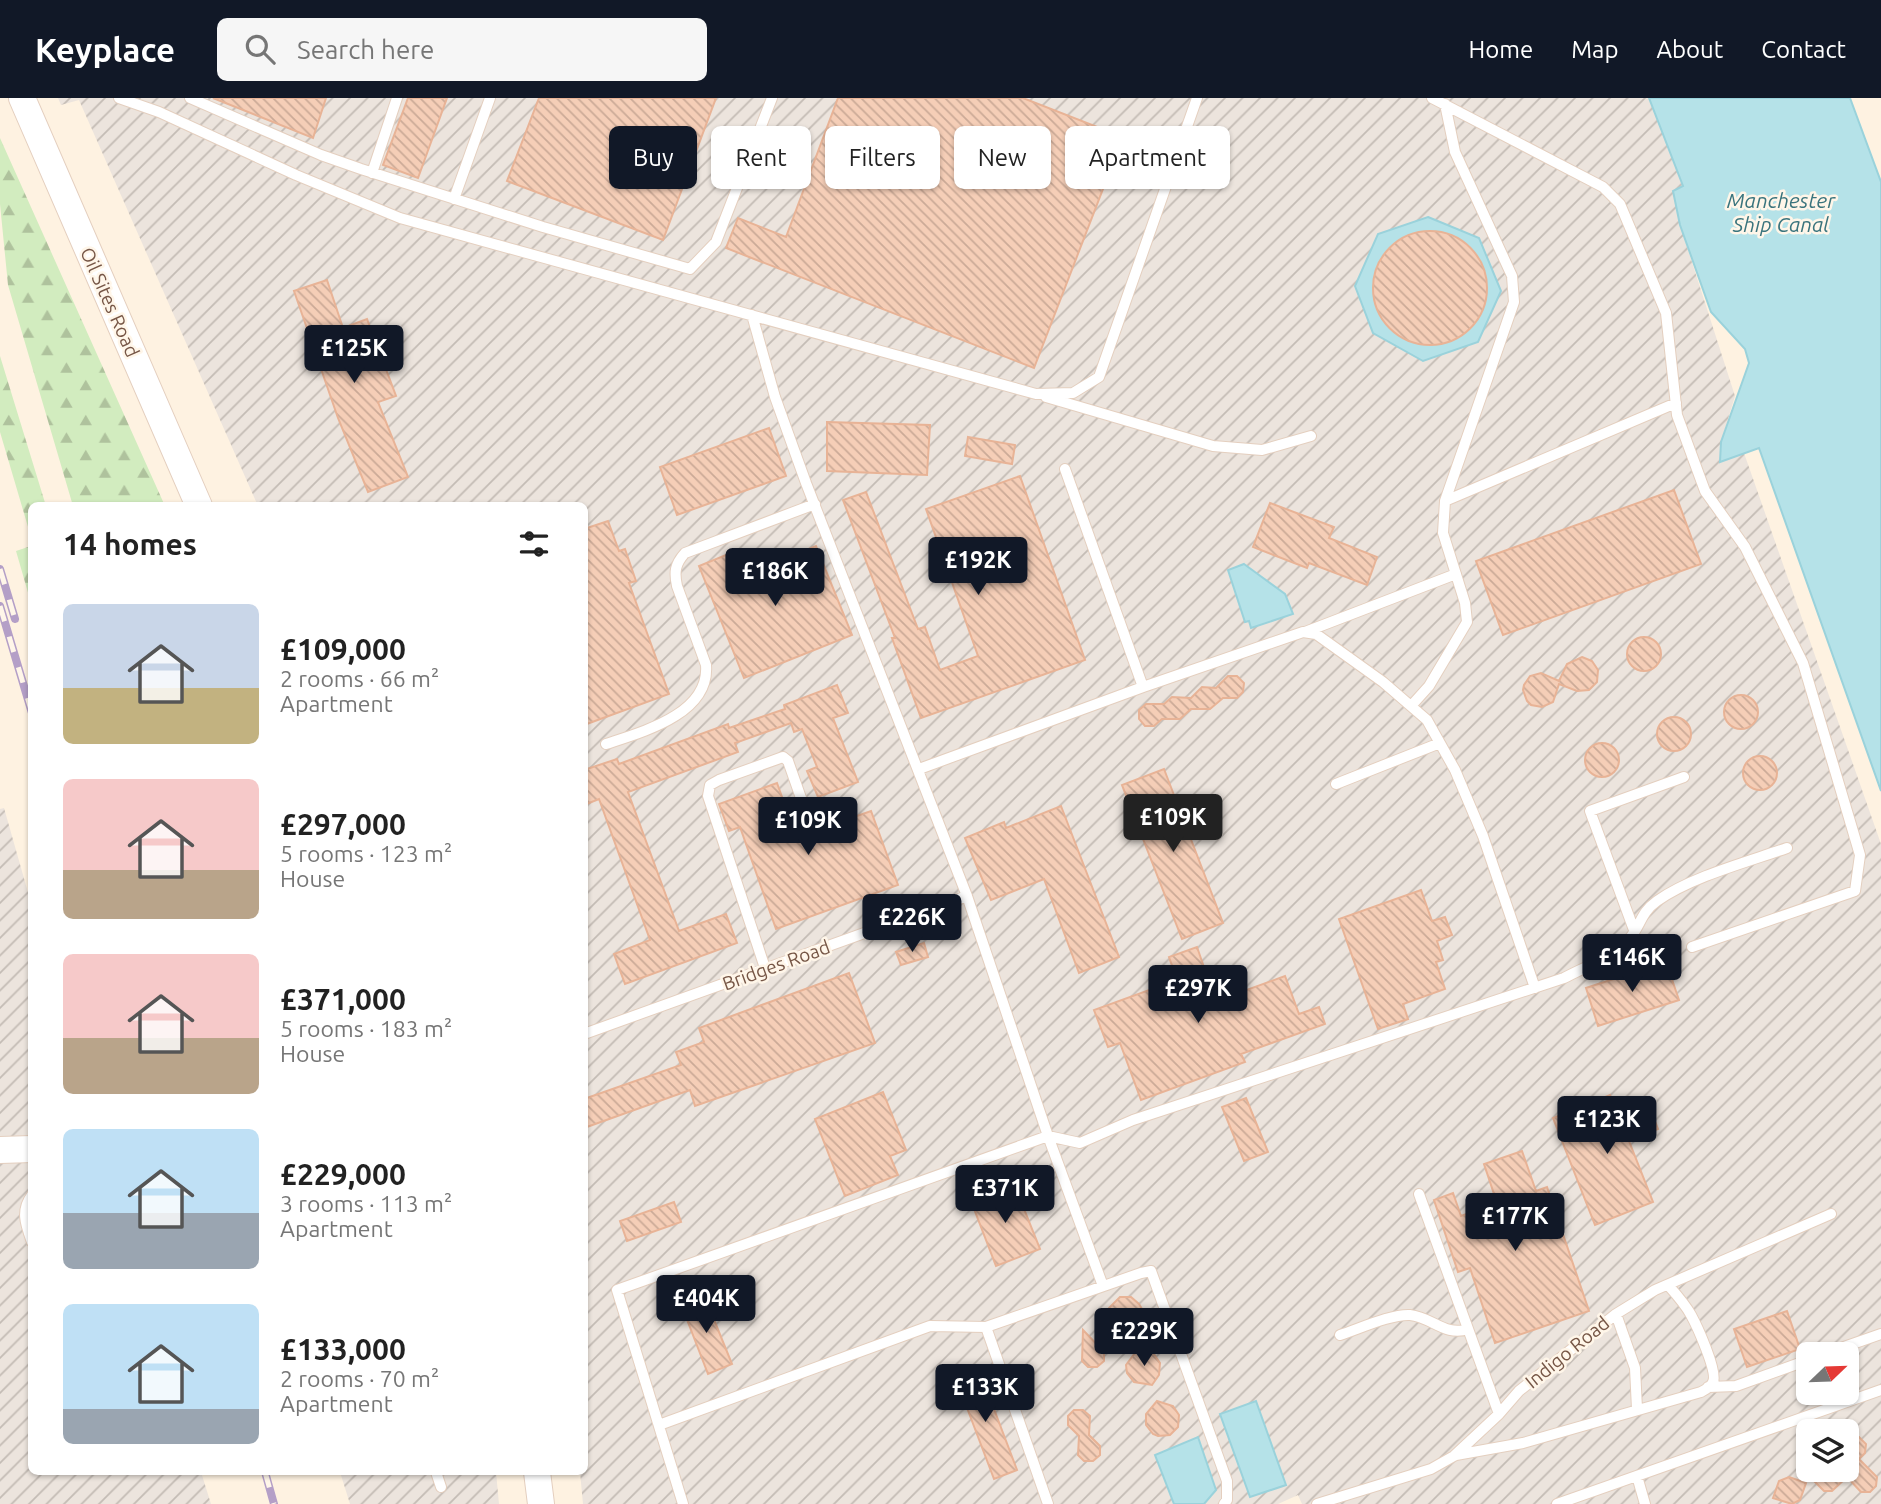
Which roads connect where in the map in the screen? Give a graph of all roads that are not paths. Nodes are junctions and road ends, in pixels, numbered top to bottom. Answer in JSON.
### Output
{"nodes":[{"id":1,"x":22,"y":98,"type":"edge"},
{"id":2,"x":119,"y":98,"type":"edge"},
{"id":3,"x":190,"y":98,"type":"edge"},
{"id":4,"x":397,"y":98,"type":"edge"},
{"id":5,"x":489,"y":98,"type":"edge"},
{"id":6,"x":772,"y":98,"type":"edge"},
{"id":7,"x":1196,"y":98,"type":"edge"},
{"id":8,"x":1432,"y":98,"type":"edge"},
{"id":9,"x":1445,"y":104,"type":"junction"},
{"id":10,"x":372,"y":173,"type":"junction"},
{"id":11,"x":454,"y":199,"type":"junction"},
{"id":12,"x":752,"y":315,"type":"junction"},
{"id":13,"x":1036,"y":394,"type":"junction"},
{"id":14,"x":1676,"y":403,"type":"junction"},
{"id":15,"x":1311,"y":436,"type":"dead end"},
{"id":16,"x":1065,"y":469,"type":"dead end"},
{"id":17,"x":1445,"y":501,"type":"junction"},
{"id":18,"x":197,"y":502,"type":"edge"},
{"id":19,"x":815,"y":504,"type":"junction"},
{"id":20,"x":1456,"y":574,"type":"junction"},
{"id":21,"x":1303,"y":632,"type":"junction"},
{"id":22,"x":1143,"y":687,"type":"junction"},
{"id":23,"x":1410,"y":706,"type":"junction"},
{"id":24,"x":1440,"y":743,"type":"junction"},
{"id":25,"x":606,"y":744,"type":"dead end"},
{"id":26,"x":919,"y":769,"type":"junction"},
{"id":27,"x":1684,"y":777,"type":"dead end"},
{"id":28,"x":1336,"y":784,"type":"dead end"},
{"id":29,"x":801,"y":798,"type":"dead end"},
{"id":30,"x":1787,"y":848,"type":"dead end"},
{"id":31,"x":967,"y":896,"type":"junction"},
{"id":32,"x":1634,"y":930,"type":"junction"},
{"id":33,"x":1692,"y":947,"type":"dead end"},
{"id":34,"x":765,"y":968,"type":"junction"},
{"id":35,"x":1535,"y":988,"type":"junction"},
{"id":36,"x":588,"y":1033,"type":"edge"},
{"id":37,"x":1048,"y":1136,"type":"junction"},
{"id":38,"x":28,"y":1149,"type":"edge"},
{"id":39,"x":0,"y":1150,"type":"edge"},
{"id":40,"x":1419,"y":1194,"type":"dead end"},
{"id":41,"x":28,"y":1200,"type":"edge"},
{"id":42,"x":1831,"y":1214,"type":"dead end"},
{"id":43,"x":28,"y":1229,"type":"edge"},
{"id":44,"x":1668,"y":1285,"type":"junction"},
{"id":45,"x":1103,"y":1286,"type":"junction"},
{"id":46,"x":1616,"y":1314,"type":"junction"},
{"id":47,"x":986,"y":1327,"type":"junction"},
{"id":48,"x":1468,"y":1329,"type":"junction"},
{"id":49,"x":1881,"y":1334,"type":"edge"},
{"id":50,"x":1340,"y":1335,"type":"dead end"},
{"id":51,"x":1858,"y":1342,"type":"edge"},
{"id":52,"x":1796,"y":1364,"type":"edge"},
{"id":53,"x":1708,"y":1387,"type":"junction"},
{"id":54,"x":1881,"y":1390,"type":"edge"},
{"id":55,"x":1637,"y":1409,"type":"junction"},
{"id":56,"x":1499,"y":1414,"type":"junction"},
{"id":57,"x":659,"y":1425,"type":"junction"},
{"id":58,"x":1454,"y":1456,"type":"junction"},
{"id":59,"x":437,"y":1475,"type":"edge"},
{"id":60,"x":537,"y":1475,"type":"edge"},
{"id":61,"x":1637,"y":1476,"type":"junction"},
{"id":62,"x":441,"y":1487,"type":"dead end"},
{"id":63,"x":541,"y":1504,"type":"edge"},
{"id":64,"x":683,"y":1504,"type":"edge"},
{"id":65,"x":1048,"y":1504,"type":"edge"},
{"id":66,"x":1224,"y":1504,"type":"edge"},
{"id":67,"x":1317,"y":1504,"type":"edge"},
{"id":68,"x":1557,"y":1504,"type":"edge"},
{"id":69,"x":1645,"y":1504,"type":"edge"}],
"edges":[{"from":1,"to":18,"type":"street","name":"Oil Sites Road"},
{"from":2,"to":12,"type":"lane"},
{"from":3,"to":10,"type":"lane"},
{"from":4,"to":10,"type":"lane"},
{"from":5,"to":11,"type":"lane"},
{"from":6,"to":11,"type":"lane"},
{"from":7,"to":13,"type":"lane"},
{"from":8,"to":9,"type":"lane"},
{"from":9,"to":14,"type":"lane"},
{"from":9,"to":17,"type":"lane"},
{"from":10,"to":11,"type":"lane"},
{"from":12,"to":13,"type":"lane"},
{"from":12,"to":19,"type":"lane"},
{"from":13,"to":15,"type":"lane"},
{"from":14,"to":17,"type":"lane"},
{"from":14,"to":33,"type":"lane"},
{"from":16,"to":22,"type":"lane"},
{"from":17,"to":20,"type":"lane"},
{"from":19,"to":25,"type":"lane"},
{"from":19,"to":26,"type":"lane"},
{"from":20,"to":21,"type":"lane"},
{"from":20,"to":23,"type":"lane"},
{"from":21,"to":22,"type":"lane"},
{"from":21,"to":23,"type":"lane"},
{"from":22,"to":26,"type":"lane"},
{"from":23,"to":24,"type":"lane"},
{"from":24,"to":28,"type":"lane"},
{"from":24,"to":35,"type":"lane"},
{"from":26,"to":31,"type":"lane"},
{"from":27,"to":32,"type":"lane"},
{"from":29,"to":34,"type":"lane"},
{"from":30,"to":32,"type":"lane"},
{"from":31,"to":34,"type":"lane","name":"Bridges Road"},
{"from":31,"to":37,"type":"lane"},
{"from":32,"to":35,"type":"lane"},
{"from":34,"to":36,"type":"lane","name":"Bridges Road"},
{"from":35,"to":37,"type":"lane"},
{"from":37,"to":45,"type":"lane"},
{"from":37,"to":57,"type":"lane"},
{"from":38,"to":39,"type":"street"},
{"from":40,"to":48,"type":"lane"},
{"from":41,"to":43,"type":"lane"},
{"from":42,"to":44,"type":"lane","name":"Indigo Road"},
{"from":44,"to":46,"type":"lane","name":"Indigo Road"},
{"from":44,"to":53,"type":"lane"},
{"from":45,"to":47,"type":"lane"},
{"from":45,"to":66,"type":"lane"},
{"from":46,"to":55,"type":"lane"},
{"from":46,"to":56,"type":"lane","name":"Indigo Road"},
{"from":47,"to":57,"type":"lane"},
{"from":47,"to":65,"type":"lane"},
{"from":48,"to":50,"type":"lane"},
{"from":48,"to":56,"type":"lane"},
{"from":49,"to":51,"type":"lane"},
{"from":52,"to":53,"type":"lane"},
{"from":53,"to":55,"type":"lane"},
{"from":54,"to":61,"type":"lane"},
{"from":55,"to":58,"type":"lane"},
{"from":56,"to":58,"type":"lane","name":"Indigo Road"},
{"from":57,"to":64,"type":"lane"},
{"from":58,"to":67,"type":"lane","name":"Indigo Road"},
{"from":59,"to":62,"type":"lane"},
{"from":60,"to":63,"type":"street"},
{"from":61,"to":68,"type":"lane"},
{"from":61,"to":69,"type":"lane"}]}
